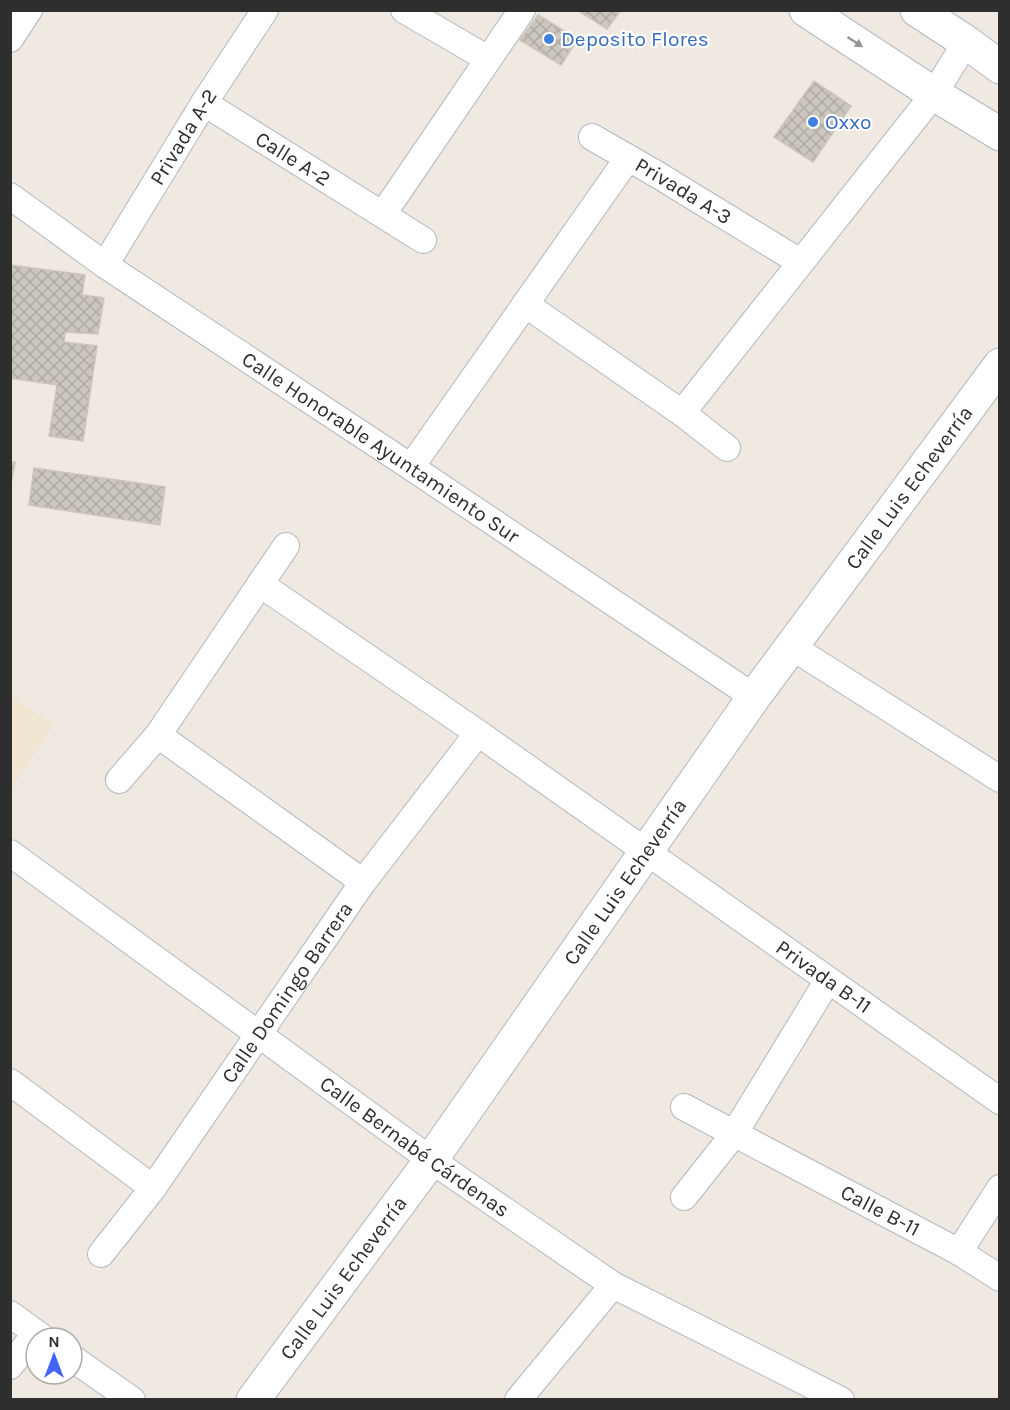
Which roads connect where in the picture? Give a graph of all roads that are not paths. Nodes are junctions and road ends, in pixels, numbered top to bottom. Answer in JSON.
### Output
{"nodes":[{"id":1,"x":29,"y":10,"type":"edge"},
{"id":2,"x":265,"y":10,"type":"edge"},
{"id":3,"x":404,"y":10,"type":"edge"},
{"id":4,"x":522,"y":10,"type":"edge"},
{"id":5,"x":806,"y":10,"type":"edge"},
{"id":6,"x":916,"y":10,"type":"edge"},
{"id":7,"x":10,"y":39,"type":"edge"},
{"id":8,"x":966,"y":42,"type":"junction"},
{"id":9,"x":488,"y":59,"type":"junction"},
{"id":10,"x":999,"y":67,"type":"edge"},
{"id":11,"x":934,"y":94,"type":"junction"},
{"id":12,"x":204,"y":103,"type":"junction"},
{"id":13,"x":999,"y":134,"type":"edge"},
{"id":14,"x":592,"y":137,"type":"dead end"},
{"id":15,"x":628,"y":158,"type":"junction"},
{"id":16,"x":10,"y":196,"type":"edge"},
{"id":17,"x":383,"y":214,"type":"junction"},
{"id":18,"x":423,"y":240,"type":"dead end"},
{"id":19,"x":800,"y":262,"type":"junction"},
{"id":20,"x":105,"y":265,"type":"junction"},
{"id":21,"x":525,"y":304,"type":"junction"},
{"id":22,"x":999,"y":365,"type":"edge"},
{"id":23,"x":682,"y":413,"type":"junction"},
{"id":24,"x":726,"y":448,"type":"dead end"},
{"id":25,"x":411,"y":467,"type":"junction"},
{"id":26,"x":286,"y":546,"type":"dead end"},
{"id":27,"x":260,"y":584,"type":"junction"},
{"id":28,"x":792,"y":646,"type":"junction"},
{"id":29,"x":754,"y":697,"type":"junction"},
{"id":30,"x":478,"y":733,"type":"junction"},
{"id":31,"x":158,"y":735,"type":"junction"},
{"id":32,"x":999,"y":779,"type":"edge"},
{"id":33,"x":120,"y":780,"type":"dead end"},
{"id":34,"x":10,"y":853,"type":"edge"},
{"id":35,"x":646,"y":853,"type":"junction"},
{"id":36,"x":363,"y":882,"type":"junction"},
{"id":37,"x":828,"y":980,"type":"junction"},
{"id":38,"x":259,"y":1034,"type":"junction"},
{"id":39,"x":10,"y":1082,"type":"edge"},
{"id":40,"x":999,"y":1101,"type":"edge"},
{"id":41,"x":684,"y":1107,"type":"dead end"},
{"id":42,"x":734,"y":1134,"type":"junction"},
{"id":43,"x":431,"y":1160,"type":"junction"},
{"id":44,"x":153,"y":1188,"type":"junction"},
{"id":45,"x":999,"y":1188,"type":"edge"},
{"id":46,"x":684,"y":1197,"type":"dead end"},
{"id":47,"x":959,"y":1252,"type":"junction"},
{"id":48,"x":101,"y":1254,"type":"dead end"},
{"id":49,"x":999,"y":1278,"type":"edge"},
{"id":50,"x":613,"y":1285,"type":"junction"},
{"id":51,"x":10,"y":1314,"type":"edge"},
{"id":52,"x":27,"y":1326,"type":"edge"},
{"id":53,"x":24,"y":1351,"type":"edge"},
{"id":54,"x":10,"y":1366,"type":"edge"},
{"id":55,"x":84,"y":1366,"type":"edge"},
{"id":56,"x":836,"y":1398,"type":"edge"},
{"id":57,"x":132,"y":1400,"type":"edge"},
{"id":58,"x":253,"y":1400,"type":"edge"},
{"id":59,"x":518,"y":1400,"type":"edge"}],
"edges":[{"from":1,"to":7,"type":"street"},
{"from":2,"to":12,"type":"street","name":"Privada A-2"},
{"from":3,"to":9,"type":"street"},
{"from":4,"to":9,"type":"street"},
{"from":5,"to":11,"type":"street","one_way":true},
{"from":6,"to":8,"type":"street"},
{"from":8,"to":10,"type":"street"},
{"from":8,"to":11,"type":"street"},
{"from":9,"to":17,"type":"street"},
{"from":11,"to":13,"type":"street"},
{"from":11,"to":19,"type":"street"},
{"from":12,"to":17,"type":"street","name":"Calle A-2"},
{"from":12,"to":20,"type":"street","name":"Privada A-2"},
{"from":14,"to":15,"type":"street"},
{"from":15,"to":19,"type":"street","name":"Privada A-3"},
{"from":15,"to":21,"type":"street","name":"Privada A-3"},
{"from":16,"to":20,"type":"street","name":"Calle Honorable Ayuntamiento Sur"},
{"from":17,"to":18,"type":"street","name":"Calle A-2"},
{"from":19,"to":23,"type":"street"},
{"from":20,"to":25,"type":"street","name":"Calle Honorable Ayuntamiento Sur"},
{"from":21,"to":23,"type":"street"},
{"from":21,"to":25,"type":"street","name":"Privada A-3"},
{"from":22,"to":28,"type":"street","name":"Calle Luis Echeverría"},
{"from":23,"to":24,"type":"street"},
{"from":25,"to":29,"type":"street","name":"Calle Honorable Ayuntamiento Sur"},
{"from":26,"to":27,"type":"street"},
{"from":27,"to":30,"type":"street"},
{"from":27,"to":31,"type":"street"},
{"from":28,"to":29,"type":"street","name":"Calle Luis Echeverría"},
{"from":28,"to":32,"type":"street"},
{"from":29,"to":35,"type":"street","name":"Calle Luis Echeverría"},
{"from":30,"to":35,"type":"street"},
{"from":30,"to":36,"type":"street","name":"Calle Domingo Barrera"},
{"from":31,"to":33,"type":"street"},
{"from":31,"to":36,"type":"street"},
{"from":34,"to":38,"type":"street","name":"Calle Bernabé Cárdenas"},
{"from":35,"to":37,"type":"street","name":"Privada B-11"},
{"from":35,"to":43,"type":"street","name":"Calle Luis Echeverría"},
{"from":36,"to":38,"type":"street","name":"Calle Domingo Barrera"},
{"from":37,"to":40,"type":"street","name":"Privada B-11"},
{"from":37,"to":42,"type":"street"},
{"from":38,"to":43,"type":"street","name":"Calle Bernabé Cárdenas"},
{"from":38,"to":44,"type":"street","name":"Calle Domingo Barrera"},
{"from":39,"to":44,"type":"street"},
{"from":41,"to":42,"type":"street"},
{"from":42,"to":46,"type":"street"},
{"from":42,"to":47,"type":"street","name":"Calle B-11"},
{"from":43,"to":50,"type":"street","name":"Calle Bernabé Cárdenas"},
{"from":43,"to":58,"type":"street","name":"Calle Luis Echeverría"},
{"from":44,"to":48,"type":"street","name":"Calle Domingo Barrera"},
{"from":45,"to":47,"type":"street"},
{"from":47,"to":49,"type":"street","name":"Calle B-11"},
{"from":50,"to":56,"type":"street","name":"Calle Bernabé Cárdenas"},
{"from":50,"to":59,"type":"street"},
{"from":51,"to":52,"type":"street"},
{"from":53,"to":54,"type":"street"},
{"from":55,"to":57,"type":"street"}]}
